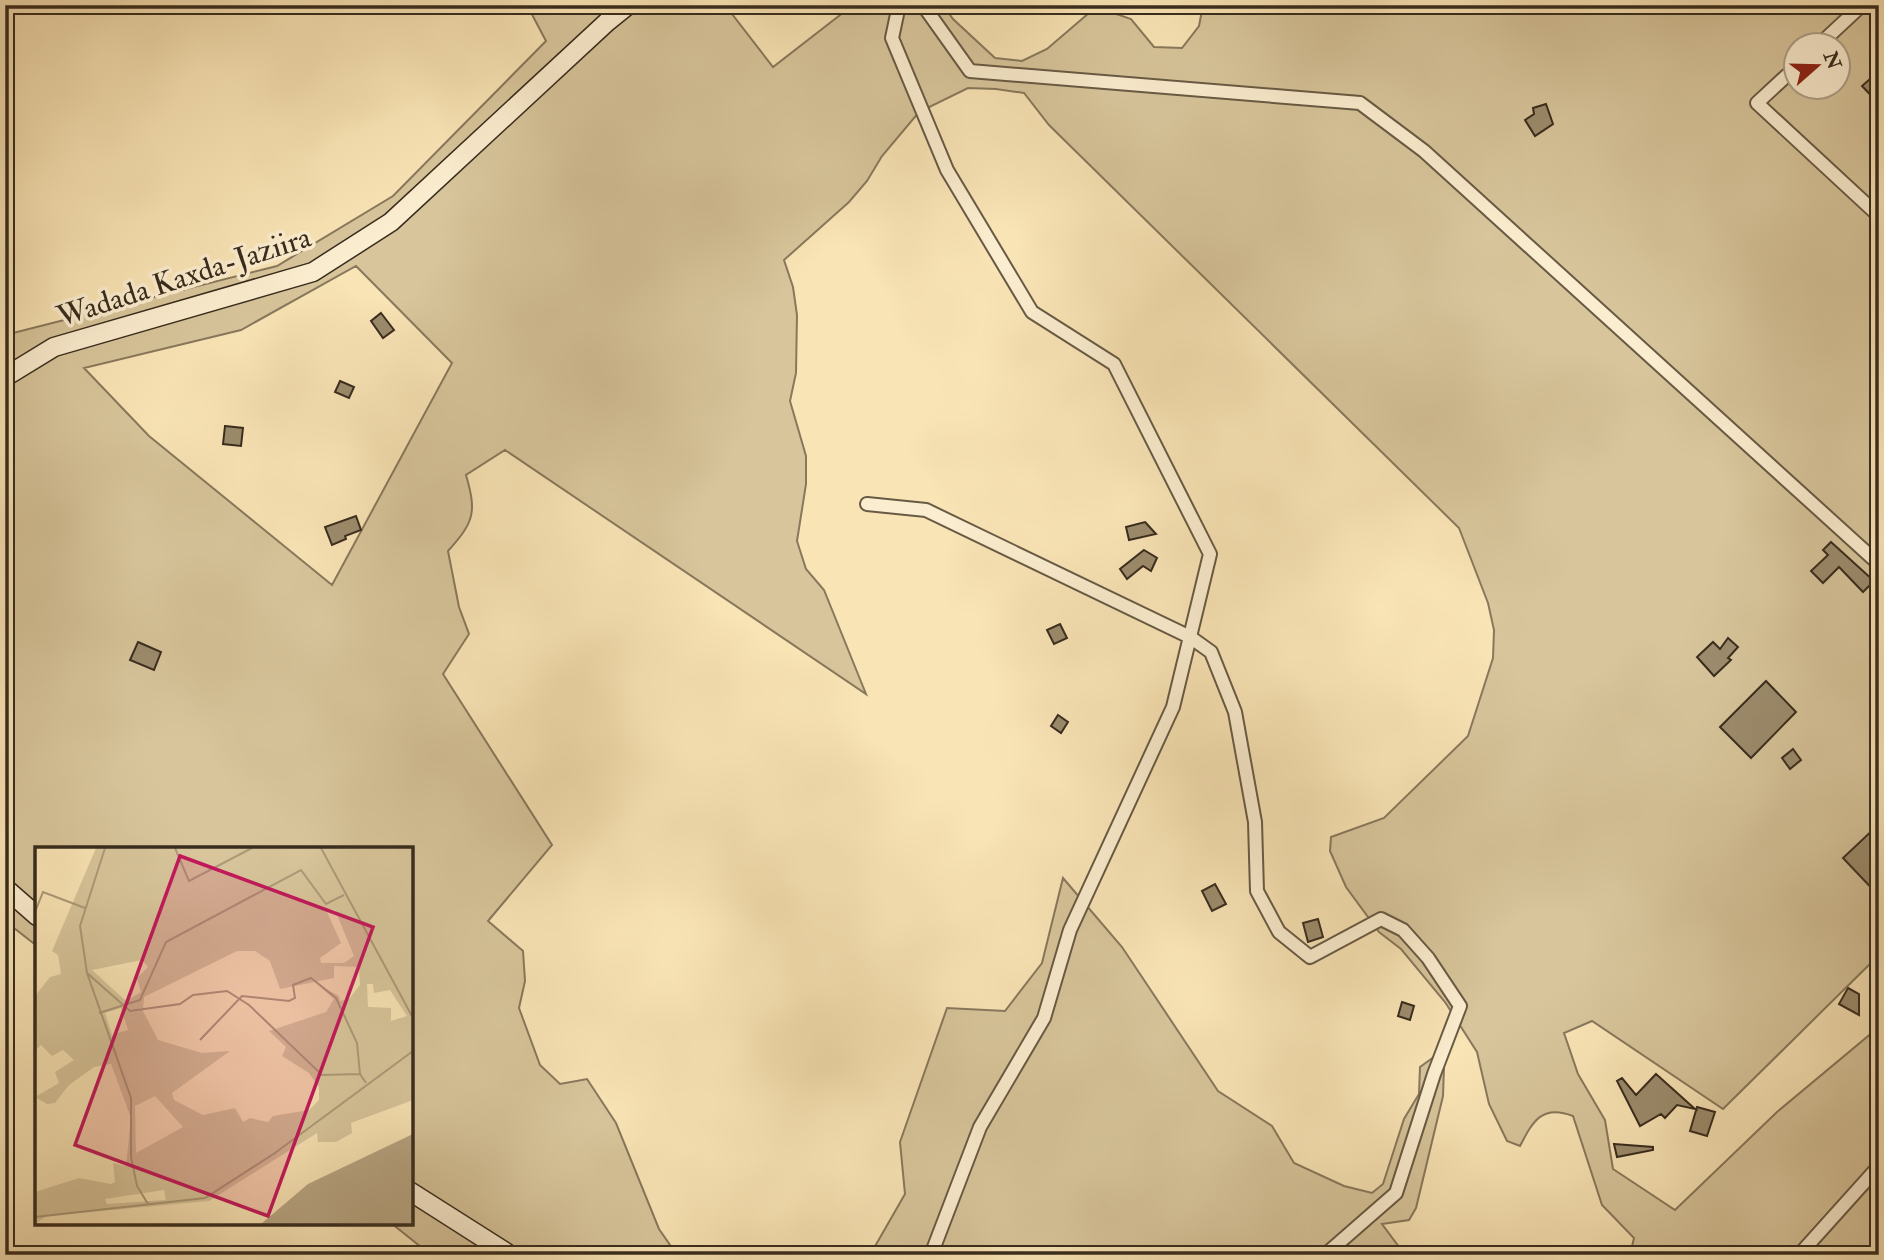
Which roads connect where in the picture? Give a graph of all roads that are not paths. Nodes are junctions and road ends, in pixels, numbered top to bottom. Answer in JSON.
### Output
{"nodes":[{"id":1,"x":628,"y":5,"type":"edge"},
{"id":2,"x":899,"y":5,"type":"edge"},
{"id":3,"x":923,"y":5,"type":"edge"},
{"id":4,"x":1862,"y":5,"type":"edge"},
{"id":5,"x":1833,"y":32,"type":"edge"},
{"id":6,"x":1783,"y":79,"type":"edge"},
{"id":7,"x":1879,"y":216,"type":"edge"},
{"id":8,"x":5,"y":377,"type":"edge"},
{"id":9,"x":867,"y":504,"type":"dead end"},
{"id":10,"x":1879,"y":564,"type":"edge"},
{"id":11,"x":1190,"y":637,"type":"junction"},
{"id":12,"x":5,"y":888,"type":"edge"},
{"id":13,"x":35,"y":914,"type":"edge"},
{"id":14,"x":1879,"y":1166,"type":"edge"},
{"id":15,"x":413,"y":1193,"type":"edge"},
{"id":16,"x":510,"y":1255,"type":"edge"},
{"id":17,"x":931,"y":1255,"type":"edge"},
{"id":18,"x":1325,"y":1255,"type":"edge"},
{"id":19,"x":1799,"y":1255,"type":"edge"}],
"edges":[{"from":1,"to":8,"type":"street","name":"Wadada Kaxda-Jaziira"},
{"from":2,"to":11,"type":"street"},
{"from":3,"to":10,"type":"street"},
{"from":4,"to":5,"type":"street"},
{"from":6,"to":7,"type":"street"},
{"from":9,"to":11,"type":"street"},
{"from":11,"to":17,"type":"street"},
{"from":11,"to":18,"type":"street"},
{"from":12,"to":13,"type":"street"},
{"from":14,"to":19,"type":"street"},
{"from":15,"to":16,"type":"street"}]}
